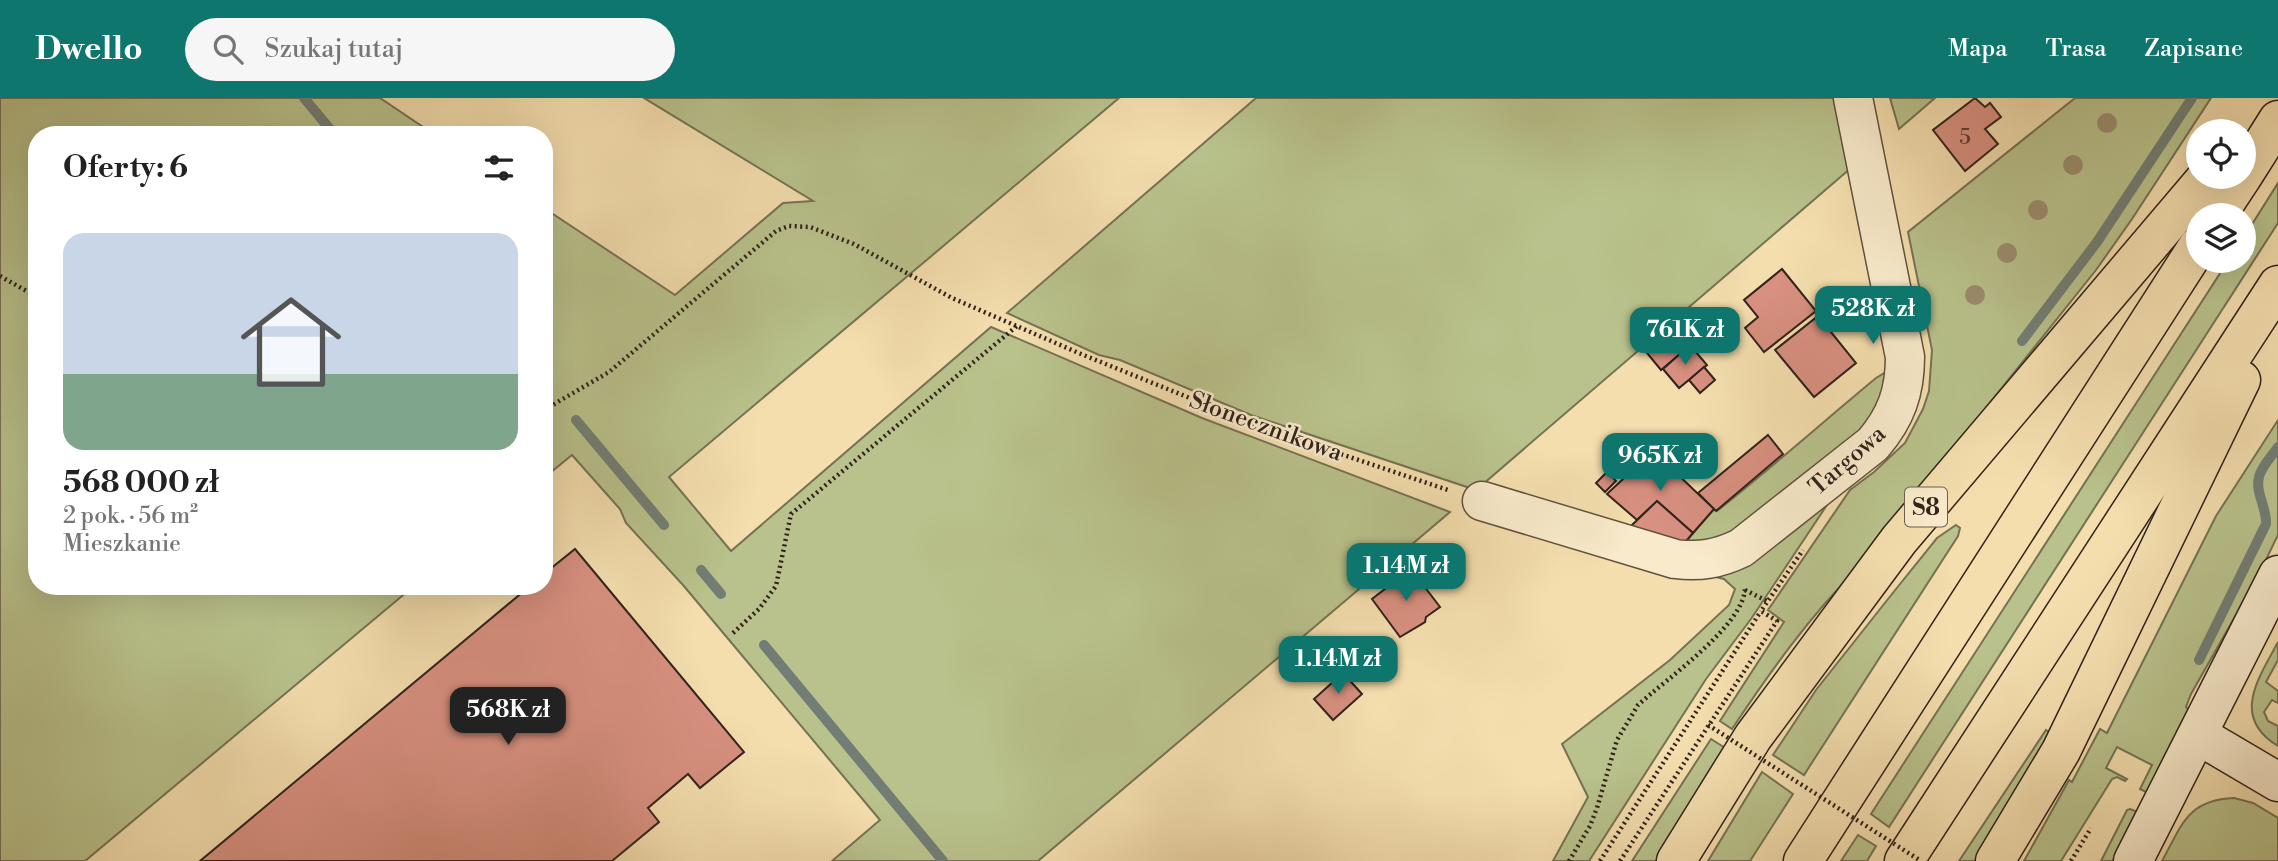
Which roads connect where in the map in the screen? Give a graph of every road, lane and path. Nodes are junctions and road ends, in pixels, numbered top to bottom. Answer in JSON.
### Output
{"nodes":[{"id":1,"x":1853,"y":98,"type":"edge"},
{"id":2,"x":2275,"y":98,"type":"edge"},
{"id":3,"x":2256,"y":120,"type":"edge"},
{"id":4,"x":2278,"y":120,"type":"edge"},
{"id":5,"x":2256,"y":155,"type":"edge"},
{"id":6,"x":2197,"y":189,"type":"edge"},
{"id":7,"x":2186,"y":265,"type":"edge"},
{"id":8,"x":0,"y":276,"type":"edge"},
{"id":9,"x":2278,"y":285,"type":"edge"},
{"id":10,"x":28,"y":292,"type":"edge"},
{"id":11,"x":2278,"y":306,"type":"edge"},
{"id":12,"x":1017,"y":326,"type":"junction"},
{"id":13,"x":553,"y":405,"type":"edge"},
{"id":14,"x":1482,"y":501,"type":"joint"},
{"id":15,"x":1741,"y":548,"type":"junction"},
{"id":16,"x":2278,"y":575,"type":"edge"},
{"id":17,"x":1745,"y":590,"type":"junction"},
{"id":18,"x":1769,"y":602,"type":"dead end"},
{"id":19,"x":1761,"y":611,"type":"dead end"},
{"id":20,"x":1777,"y":621,"type":"dead end"},
{"id":21,"x":733,"y":633,"type":"dead end"},
{"id":22,"x":1708,"y":725,"type":"junction"},
{"id":23,"x":2198,"y":735,"type":"junction"},
{"id":24,"x":2278,"y":782,"type":"edge"},
{"id":25,"x":2091,"y":828,"type":"dead end"},
{"id":26,"x":1569,"y":861,"type":"edge"},
{"id":27,"x":1600,"y":861,"type":"edge"},
{"id":28,"x":1620,"y":861,"type":"edge"},
{"id":29,"x":1676,"y":861,"type":"edge"},
{"id":30,"x":1803,"y":861,"type":"edge"},
{"id":31,"x":1904,"y":861,"type":"edge"},
{"id":32,"x":1921,"y":861,"type":"edge"},
{"id":33,"x":1995,"y":861,"type":"edge"},
{"id":34,"x":2071,"y":861,"type":"edge"},
{"id":35,"x":2133,"y":861,"type":"edge"}],
"edges":[{"from":1,"to":15,"type":"street","name":"Targowa"},
{"from":2,"to":3,"type":"highway"},
{"from":4,"to":5,"type":"highway"},
{"from":6,"to":29,"type":"highway","number":"S8"},
{"from":7,"to":30,"type":"highway"},
{"from":8,"to":10,"type":"path"},
{"from":9,"to":31,"type":"highway"},
{"from":11,"to":33,"type":"highway"},
{"from":12,"to":13,"type":"path","name":"Słonecznikowa"},
{"from":12,"to":14,"type":"path","name":"Słonecznikowa"},
{"from":12,"to":21,"type":"path"},
{"from":14,"to":15,"type":"street"},
{"from":15,"to":17,"type":"path"},
{"from":16,"to":23,"type":"street"},
{"from":17,"to":18,"type":"path"},
{"from":17,"to":26,"type":"path"},
{"from":19,"to":27,"type":"path"},
{"from":20,"to":22,"type":"path"},
{"from":22,"to":28,"type":"path"},
{"from":22,"to":32,"type":"path","bridge":true},
{"from":23,"to":24,"type":"street"},
{"from":23,"to":35,"type":"street"},
{"from":25,"to":34,"type":"path"}]}
